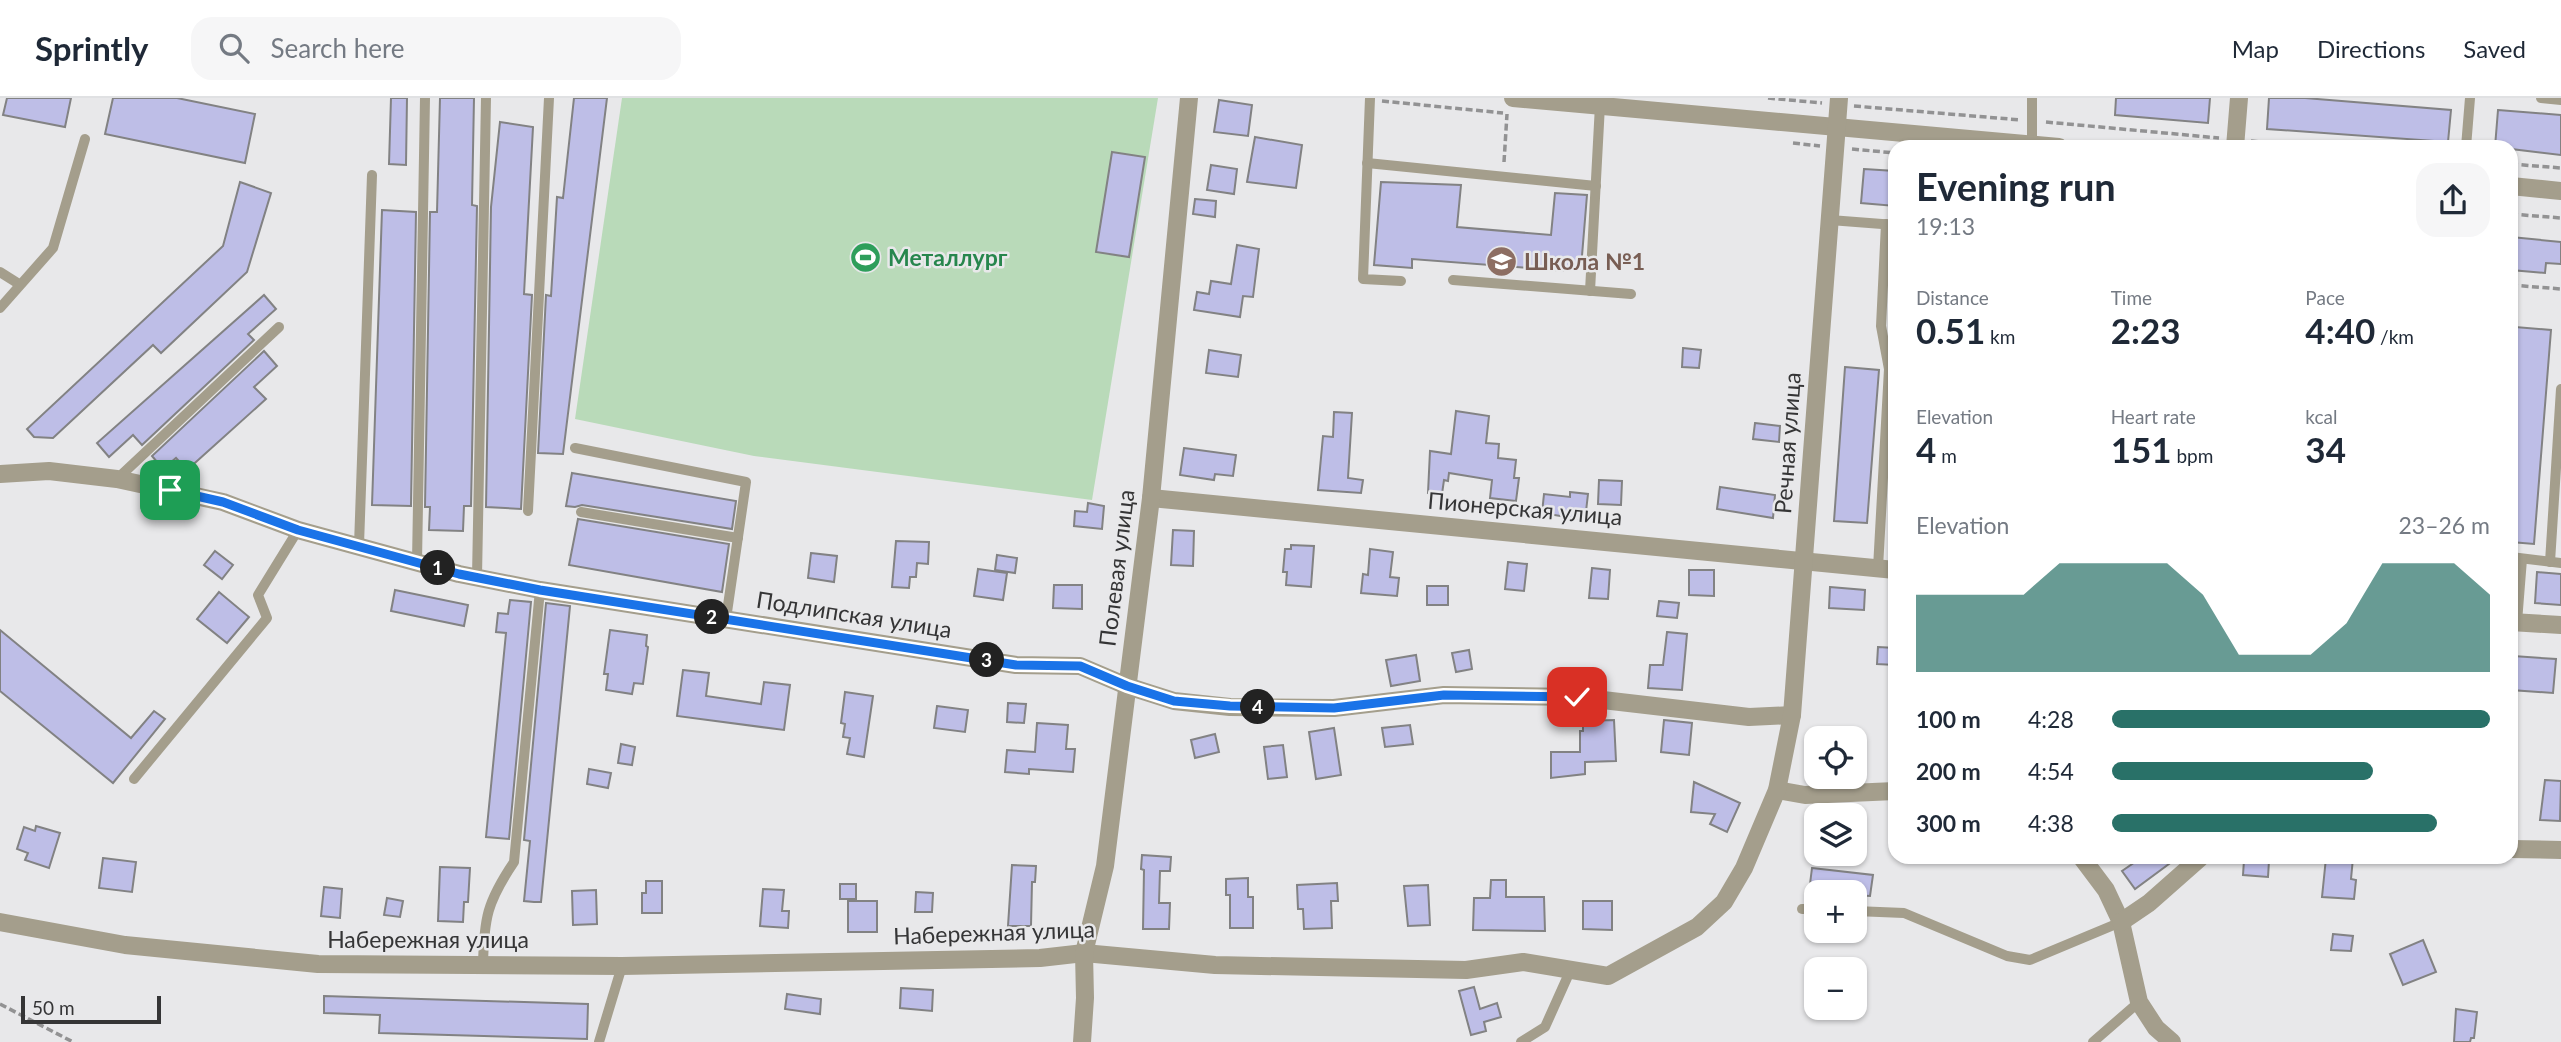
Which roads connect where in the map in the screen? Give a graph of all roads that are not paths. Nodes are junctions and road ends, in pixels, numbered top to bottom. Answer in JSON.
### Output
{"nodes":[{"id":1,"x":425,"y":98,"type":"edge"},
{"id":2,"x":486,"y":98,"type":"edge"},
{"id":3,"x":549,"y":98,"type":"edge"},
{"id":4,"x":1189,"y":98,"type":"edge"},
{"id":5,"x":1370,"y":98,"type":"edge"},
{"id":6,"x":1839,"y":98,"type":"edge"},
{"id":7,"x":2032,"y":98,"type":"edge"},
{"id":8,"x":2239,"y":98,"type":"edge"},
{"id":9,"x":2470,"y":98,"type":"edge"},
{"id":10,"x":2541,"y":98,"type":"edge"},
{"id":11,"x":2561,"y":100,"type":"edge"},
{"id":12,"x":1510,"y":102,"type":"edge"},
{"id":13,"x":1600,"y":105,"type":"junction"},
{"id":14,"x":1836,"y":126,"type":"junction"},
{"id":15,"x":85,"y":139,"type":"dead end"},
{"id":16,"x":1973,"y":140,"type":"edge"},
{"id":17,"x":2032,"y":140,"type":"edge"},
{"id":18,"x":2236,"y":140,"type":"edge"},
{"id":19,"x":2467,"y":140,"type":"edge"},
{"id":20,"x":1367,"y":163,"type":"junction"},
{"id":21,"x":372,"y":175,"type":"dead end"},
{"id":22,"x":1596,"y":186,"type":"junction"},
{"id":23,"x":2518,"y":187,"type":"edge"},
{"id":24,"x":2561,"y":191,"type":"edge"},
{"id":25,"x":1830,"y":220,"type":"junction"},
{"id":26,"x":1888,"y":224,"type":"edge"},
{"id":27,"x":1888,"y":238,"type":"edge"},
{"id":28,"x":1886,"y":252,"type":"junction"},
{"id":29,"x":1888,"y":255,"type":"edge"},
{"id":30,"x":0,"y":272,"type":"edge"},
{"id":31,"x":1453,"y":280,"type":"dead end"},
{"id":32,"x":1401,"y":282,"type":"dead end"},
{"id":33,"x":19,"y":284,"type":"junction"},
{"id":34,"x":1590,"y":291,"type":"junction"},
{"id":35,"x":1631,"y":295,"type":"dead end"},
{"id":36,"x":0,"y":308,"type":"edge"},
{"id":37,"x":279,"y":327,"type":"dead end"},
{"id":38,"x":1888,"y":364,"type":"edge"},
{"id":39,"x":2561,"y":389,"type":"edge"},
{"id":40,"x":575,"y":448,"type":"dead end"},
{"id":41,"x":1888,"y":469,"type":"edge"},
{"id":42,"x":0,"y":474,"type":"edge"},
{"id":43,"x":117,"y":479,"type":"junction"},
{"id":44,"x":1151,"y":498,"type":"junction"},
{"id":45,"x":528,"y":511,"type":"dead end"},
{"id":46,"x":581,"y":512,"type":"dead end"},
{"id":47,"x":298,"y":530,"type":"junction"},
{"id":48,"x":738,"y":538,"type":"junction"},
{"id":49,"x":359,"y":545,"type":"junction"},
{"id":50,"x":2518,"y":558,"type":"edge"},
{"id":51,"x":1804,"y":560,"type":"junction"},
{"id":52,"x":417,"y":562,"type":"junction"},
{"id":53,"x":2550,"y":562,"type":"junction"},
{"id":54,"x":2561,"y":563,"type":"edge"},
{"id":55,"x":1887,"y":569,"type":"edge"},
{"id":56,"x":477,"y":577,"type":"junction"},
{"id":57,"x":540,"y":590,"type":"junction"},
{"id":58,"x":726,"y":620,"type":"junction"},
{"id":59,"x":2518,"y":622,"type":"edge"},
{"id":60,"x":2561,"y":625,"type":"edge"},
{"id":61,"x":1127,"y":686,"type":"junction"},
{"id":62,"x":1792,"y":715,"type":"junction"},
{"id":63,"x":134,"y":779,"type":"dead end"},
{"id":64,"x":1777,"y":790,"type":"junction"},
{"id":65,"x":1888,"y":791,"type":"edge"},
{"id":66,"x":2518,"y":849,"type":"edge"},
{"id":67,"x":2561,"y":850,"type":"edge"},
{"id":68,"x":2086,"y":864,"type":"edge"},
{"id":69,"x":2193,"y":864,"type":"edge"},
{"id":70,"x":1867,"y":912,"type":"edge"},
{"id":71,"x":0,"y":922,"type":"edge"},
{"id":72,"x":2121,"y":922,"type":"junction"},
{"id":73,"x":1084,"y":953,"type":"junction"},
{"id":74,"x":483,"y":965,"type":"junction"},
{"id":75,"x":622,"y":966,"type":"junction"},
{"id":76,"x":1571,"y":969,"type":"junction"},
{"id":77,"x":2139,"y":1002,"type":"junction"},
{"id":78,"x":599,"y":1042,"type":"edge"},
{"id":79,"x":1082,"y":1042,"type":"edge"},
{"id":80,"x":1521,"y":1042,"type":"edge"},
{"id":81,"x":2093,"y":1042,"type":"edge"},
{"id":82,"x":2172,"y":1042,"type":"edge"}],
"edges":[{"from":1,"to":52,"type":"lane"},
{"from":2,"to":56,"type":"lane"},
{"from":3,"to":45,"type":"lane"},
{"from":4,"to":44,"type":"street","name":"Полевая улица"},
{"from":5,"to":20,"type":"lane"},
{"from":6,"to":14,"type":"street","name":"Речная улица"},
{"from":7,"to":17,"type":"lane"},
{"from":8,"to":18,"type":"street"},
{"from":9,"to":19,"type":"lane"},
{"from":10,"to":11,"type":"lane"},
{"from":12,"to":13,"type":"street"},
{"from":13,"to":14,"type":"street"},
{"from":13,"to":22,"type":"lane"},
{"from":14,"to":16,"type":"street"},
{"from":14,"to":25,"type":"street","name":"Речная улица"},
{"from":15,"to":33,"type":"lane"},
{"from":20,"to":22,"type":"lane"},
{"from":20,"to":32,"type":"lane"},
{"from":21,"to":49,"type":"lane"},
{"from":22,"to":34,"type":"lane"},
{"from":23,"to":24,"type":"street"},
{"from":25,"to":26,"type":"lane"},
{"from":25,"to":51,"type":"street","name":"Речная улица"},
{"from":27,"to":28,"type":"lane"},
{"from":28,"to":29,"type":"lane"},
{"from":28,"to":38,"type":"lane"},
{"from":30,"to":33,"type":"lane"},
{"from":31,"to":34,"type":"lane"},
{"from":33,"to":36,"type":"lane"},
{"from":34,"to":35,"type":"lane"},
{"from":37,"to":43,"type":"lane"},
{"from":39,"to":53,"type":"lane"},
{"from":40,"to":48,"type":"lane"},
{"from":41,"to":55,"type":"lane"},
{"from":42,"to":43,"type":"street","name":"Подлипская улица"},
{"from":43,"to":47,"type":"street","name":"Подлипская улица"},
{"from":44,"to":51,"type":"street","name":"Пионерская улица"},
{"from":44,"to":61,"type":"street","name":"Полевая улица"},
{"from":46,"to":48,"type":"lane"},
{"from":47,"to":49,"type":"street","name":"Подлипская улица"},
{"from":47,"to":63,"type":"lane"},
{"from":48,"to":58,"type":"lane"},
{"from":49,"to":52,"type":"street","name":"Подлипская улица"},
{"from":50,"to":53,"type":"lane"},
{"from":51,"to":55,"type":"street","name":"Пионерская улица"},
{"from":51,"to":62,"type":"street","name":"Речная улица"},
{"from":52,"to":56,"type":"street","name":"Подлипская улица"},
{"from":53,"to":54,"type":"lane"},
{"from":56,"to":57,"type":"street","name":"Подлипская улица"},
{"from":57,"to":58,"type":"street","name":"Подлипская улица"},
{"from":57,"to":74,"type":"lane"},
{"from":58,"to":61,"type":"street","name":"Подлипская улица"},
{"from":59,"to":60,"type":"street"},
{"from":61,"to":62,"type":"street","name":"Подлипская улица"},
{"from":61,"to":73,"type":"street","name":"Полевая улица"},
{"from":62,"to":64,"type":"street","name":"Речная улица"},
{"from":64,"to":65,"type":"street"},
{"from":64,"to":76,"type":"street","name":"Набережная улица"},
{"from":66,"to":67,"type":"street"},
{"from":68,"to":72,"type":"street"},
{"from":69,"to":72,"type":"street"},
{"from":70,"to":72,"type":"lane"},
{"from":71,"to":74,"type":"street","name":"Набережная улица"},
{"from":72,"to":77,"type":"street"},
{"from":73,"to":75,"type":"street","name":"Набережная улица"},
{"from":73,"to":76,"type":"street","name":"Набережная улица"},
{"from":73,"to":79,"type":"street","name":"Полевая улица"},
{"from":74,"to":75,"type":"street","name":"Набережная улица"},
{"from":75,"to":78,"type":"lane"},
{"from":76,"to":80,"type":"lane"},
{"from":77,"to":81,"type":"lane"},
{"from":77,"to":82,"type":"street"}]}
